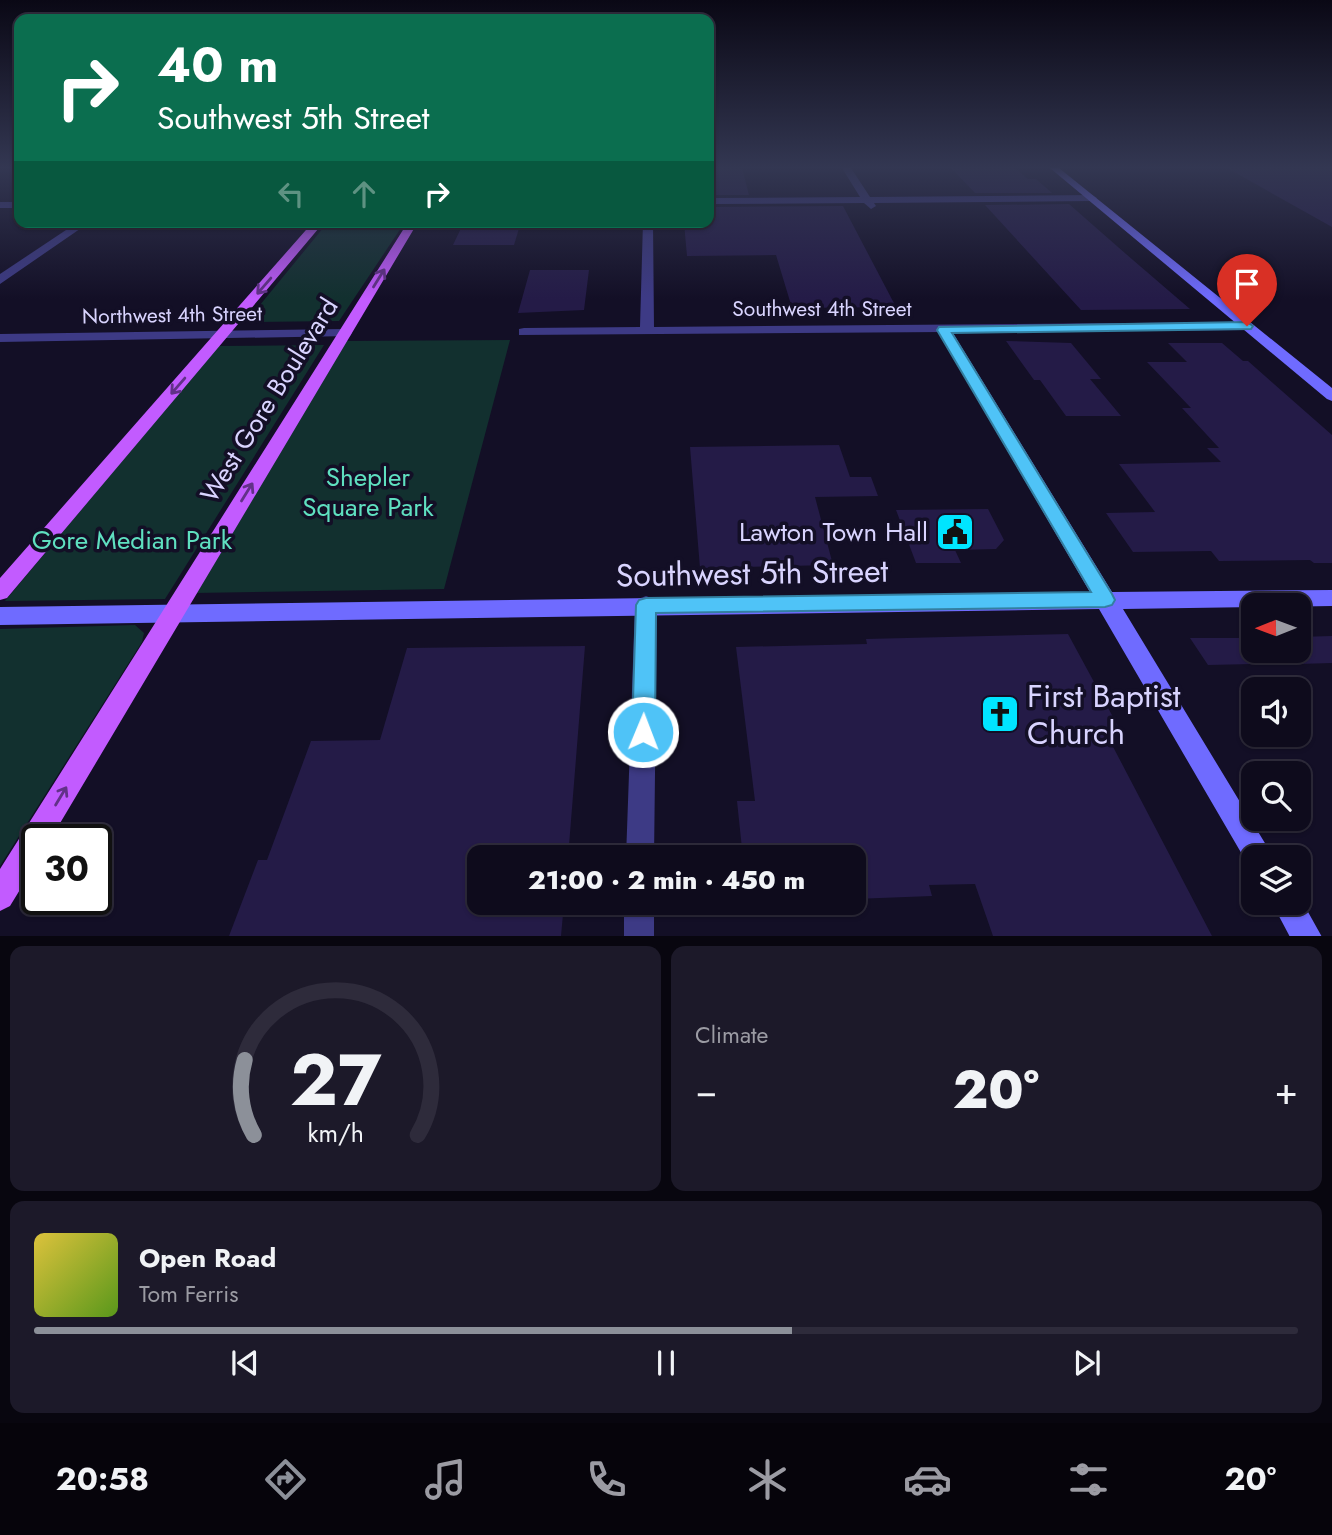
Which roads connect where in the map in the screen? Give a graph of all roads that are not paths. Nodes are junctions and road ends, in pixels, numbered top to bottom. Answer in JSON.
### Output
{"nodes":[{"id":1,"x":1109,"y":212,"type":"edge"},
{"id":2,"x":76,"y":228,"type":"edge"},
{"id":3,"x":314,"y":228,"type":"edge"},
{"id":4,"x":409,"y":228,"type":"edge"},
{"id":5,"x":648,"y":228,"type":"edge"},
{"id":6,"x":0,"y":279,"type":"edge"},
{"id":7,"x":1247,"y":326,"type":"junction"},
{"id":8,"x":944,"y":330,"type":"junction"},
{"id":9,"x":524,"y":332,"type":"dead end"},
{"id":10,"x":647,"y":332,"type":"junction"},
{"id":11,"x":345,"y":333,"type":"junction"},
{"id":12,"x":222,"y":334,"type":"junction"},
{"id":13,"x":0,"y":338,"type":"edge"},
{"id":14,"x":1332,"y":396,"type":"edge"},
{"id":15,"x":0,"y":592,"type":"edge"},
{"id":16,"x":1332,"y":598,"type":"edge"},
{"id":17,"x":1105,"y":600,"type":"junction"},
{"id":18,"x":646,"y":605,"type":"junction"},
{"id":19,"x":173,"y":613,"type":"junction"},
{"id":20,"x":0,"y":616,"type":"edge"},
{"id":21,"x":640,"y":845,"type":"edge"},
{"id":22,"x":1252,"y":845,"type":"edge"},
{"id":23,"x":0,"y":896,"type":"edge"},
{"id":24,"x":639,"y":915,"type":"edge"},
{"id":25,"x":1294,"y":915,"type":"edge"},
{"id":26,"x":639,"y":936,"type":"edge"},
{"id":27,"x":1307,"y":936,"type":"edge"}],
"edges":[{"from":1,"to":7,"type":"street"},
{"from":2,"to":6,"type":"street"},
{"from":3,"to":12,"type":"main road","one_way":true},
{"from":11,"to":4,"type":"main road","name":"West Gore Boulevard","one_way":true},
{"from":5,"to":10,"type":"street"},
{"from":7,"to":8,"type":"street","name":"Southwest 4th Street"},
{"from":7,"to":14,"type":"street"},
{"from":8,"to":10,"type":"street","name":"Southwest 4th Street"},
{"from":8,"to":17,"type":"street"},
{"from":9,"to":10,"type":"street","name":"Southwest 4th Street"},
{"from":11,"to":12,"type":"street","name":"Northwest 4th Street"},
{"from":19,"to":11,"type":"main road","name":"West Gore Boulevard","one_way":true},
{"from":12,"to":13,"type":"street","name":"Northwest 4th Street"},
{"from":12,"to":15,"type":"main road","one_way":true},
{"from":16,"to":17,"type":"street","name":"Southwest 5th Street"},
{"from":17,"to":18,"type":"street","name":"Southwest 5th Street"},
{"from":17,"to":22,"type":"street"},
{"from":18,"to":19,"type":"street","name":"Southwest 5th Street"},
{"from":18,"to":21,"type":"street"},
{"from":19,"to":20,"type":"street","name":"Southwest 5th Street"},
{"from":23,"to":19,"type":"main road","name":"West Gore Boulevard","one_way":true},
{"from":24,"to":26,"type":"street"},
{"from":25,"to":27,"type":"street"}]}
